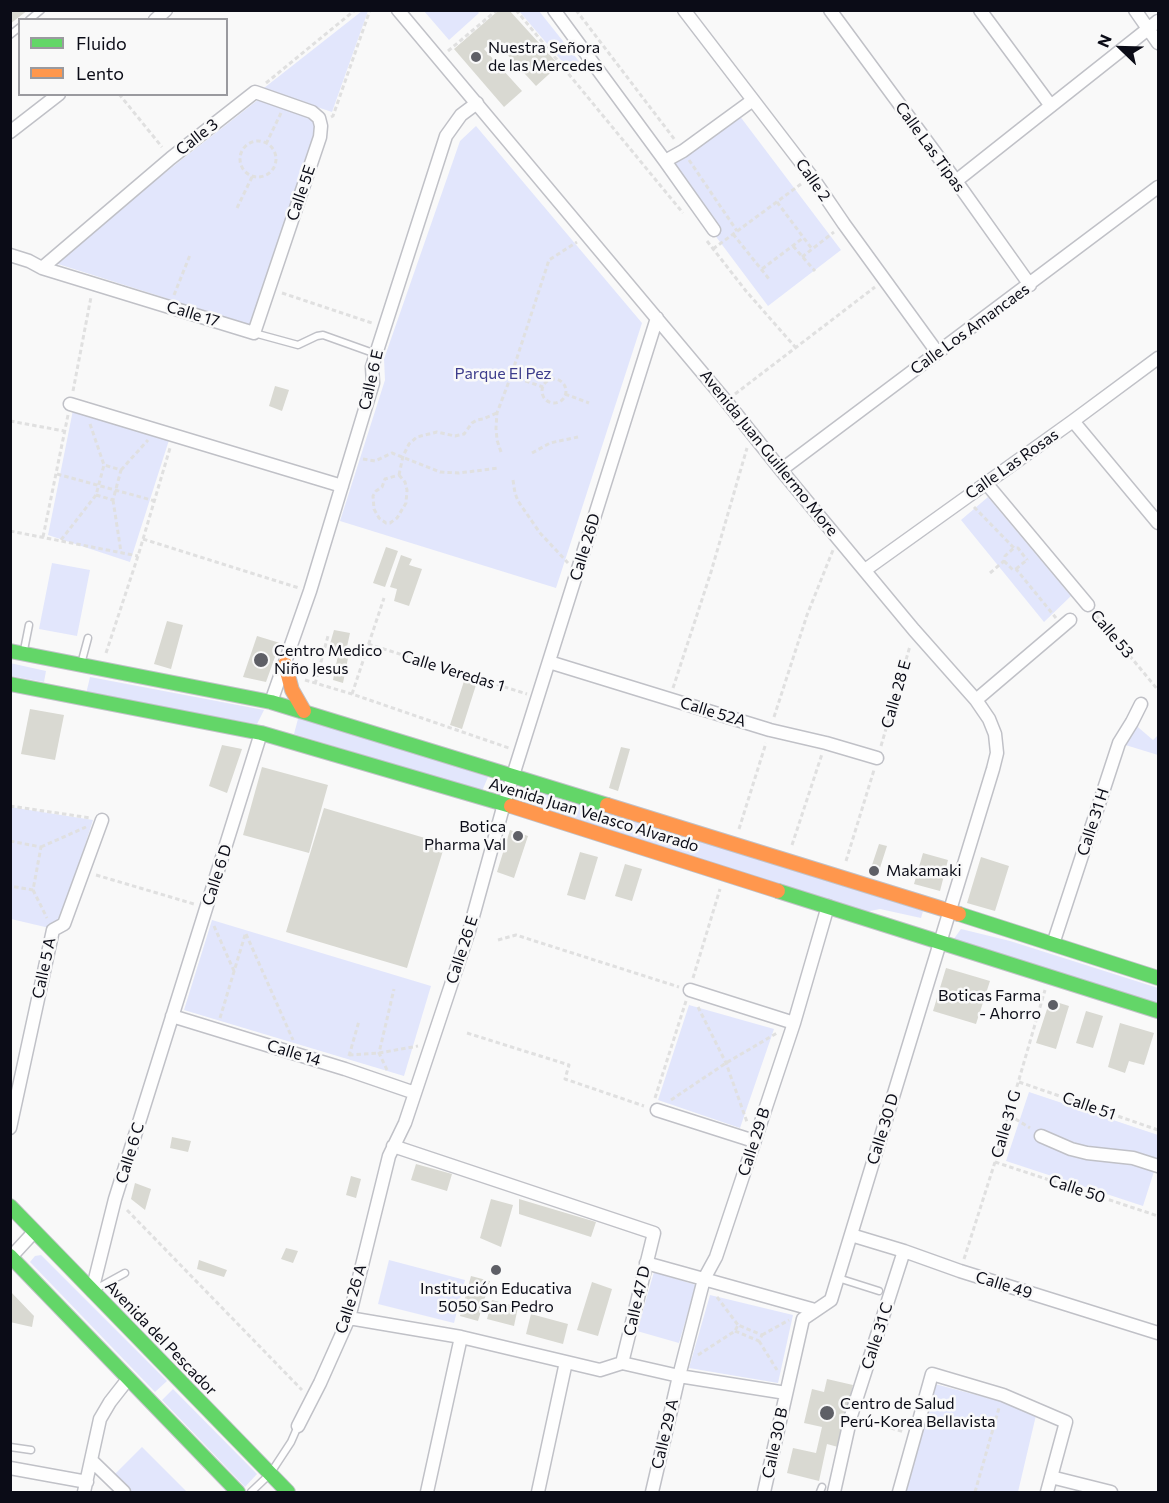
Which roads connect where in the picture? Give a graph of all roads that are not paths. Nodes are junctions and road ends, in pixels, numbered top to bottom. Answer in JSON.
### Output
{"nodes":[{"id":1,"x":398,"y":10,"type":"edge"},
{"id":2,"x":554,"y":10,"type":"edge"},
{"id":3,"x":684,"y":10,"type":"edge"},
{"id":4,"x":830,"y":10,"type":"edge"},
{"id":5,"x":980,"y":10,"type":"edge"},
{"id":6,"x":1135,"y":10,"type":"edge"},
{"id":7,"x":1153,"y":25,"type":"edge"},
{"id":8,"x":1158,"y":44,"type":"edge"},
{"id":9,"x":56,"y":96,"type":"edge"},
{"id":10,"x":753,"y":100,"type":"junction"},
{"id":11,"x":477,"y":103,"type":"junction"},
{"id":12,"x":1051,"y":106,"type":"junction"},
{"id":13,"x":321,"y":126,"type":"joint"},
{"id":14,"x":10,"y":132,"type":"edge"},
{"id":15,"x":665,"y":161,"type":"junction"},
{"id":16,"x":956,"y":181,"type":"junction"},
{"id":17,"x":1158,"y":187,"type":"edge"},
{"id":18,"x":714,"y":230,"type":"dead end"},
{"id":19,"x":10,"y":255,"type":"edge"},
{"id":20,"x":42,"y":268,"type":"junction"},
{"id":21,"x":1030,"y":285,"type":"junction"},
{"id":22,"x":657,"y":318,"type":"junction"},
{"id":23,"x":254,"y":333,"type":"junction"},
{"id":24,"x":937,"y":352,"type":"junction"},
{"id":25,"x":376,"y":354,"type":"junction"},
{"id":26,"x":1158,"y":358,"type":"edge"},
{"id":27,"x":70,"y":404,"type":"dead end"},
{"id":28,"x":1073,"y":421,"type":"junction"},
{"id":29,"x":781,"y":470,"type":"junction"},
{"id":30,"x":986,"y":483,"type":"junction"},
{"id":31,"x":342,"y":486,"type":"junction"},
{"id":32,"x":1158,"y":523,"type":"edge"},
{"id":33,"x":865,"y":570,"type":"junction"},
{"id":34,"x":1088,"y":605,"type":"road end"},
{"id":35,"x":1067,"y":623,"type":"road end"},
{"id":36,"x":29,"y":625,"type":"dead end"},
{"id":37,"x":88,"y":638,"type":"dead end"},
{"id":38,"x":17,"y":653,"type":"edge"},
{"id":39,"x":549,"y":662,"type":"junction"},
{"id":40,"x":285,"y":664,"type":"junction"},
{"id":41,"x":81,"y":665,"type":"junction"},
{"id":42,"x":61,"y":678,"type":"junction"},
{"id":43,"x":10,"y":684,"type":"edge"},
{"id":44,"x":976,"y":700,"type":"junction"},
{"id":45,"x":1141,"y":704,"type":"dead end"},
{"id":46,"x":304,"y":711,"type":"junction"},
{"id":47,"x":274,"y":720,"type":"junction"},
{"id":48,"x":878,"y":758,"type":"road end"},
{"id":49,"x":513,"y":776,"type":"junction"},
{"id":50,"x":504,"y":804,"type":"junction"},
{"id":51,"x":102,"y":820,"type":"road end"},
{"id":52,"x":828,"y":906,"type":"junction"},
{"id":53,"x":948,"y":912,"type":"junction"},
{"id":54,"x":940,"y":941,"type":"junction"},
{"id":55,"x":1053,"y":944,"type":"junction"},
{"id":56,"x":1158,"y":978,"type":"edge"},
{"id":57,"x":690,"y":990,"type":"road end"},
{"id":58,"x":1158,"y":1011,"type":"edge"},
{"id":59,"x":172,"y":1016,"type":"junction"},
{"id":60,"x":794,"y":1023,"type":"junction"},
{"id":61,"x":415,"y":1094,"type":"junction"},
{"id":62,"x":657,"y":1110,"type":"road end"},
{"id":63,"x":405,"y":1123,"type":"joint"},
{"id":64,"x":10,"y":1128,"type":"edge"},
{"id":65,"x":1041,"y":1136,"type":"road end"},
{"id":66,"x":754,"y":1141,"type":"junction"},
{"id":67,"x":393,"y":1146,"type":"junction"},
{"id":68,"x":1158,"y":1166,"type":"edge"},
{"id":69,"x":10,"y":1206,"type":"edge"},
{"id":70,"x":34,"y":1232,"type":"junction"},
{"id":71,"x":851,"y":1235,"type":"junction"},
{"id":72,"x":904,"y":1251,"type":"junction"},
{"id":73,"x":11,"y":1257,"type":"edge"},
{"id":74,"x":646,"y":1263,"type":"junction"},
{"id":75,"x":125,"y":1274,"type":"dead end"},
{"id":76,"x":838,"y":1277,"type":"junction"},
{"id":77,"x":704,"y":1279,"type":"junction"},
{"id":78,"x":92,"y":1291,"type":"junction"},
{"id":79,"x":879,"y":1291,"type":"dead end"},
{"id":80,"x":815,"y":1310,"type":"junction"},
{"id":81,"x":349,"y":1318,"type":"junction"},
{"id":82,"x":803,"y":1318,"type":"joint"},
{"id":83,"x":1158,"y":1333,"type":"edge"},
{"id":84,"x":460,"y":1337,"type":"junction"},
{"id":85,"x":566,"y":1362,"type":"junction"},
{"id":86,"x":622,"y":1363,"type":"junction"},
{"id":87,"x":679,"y":1376,"type":"junction"},
{"id":88,"x":128,"y":1379,"type":"junction"},
{"id":89,"x":786,"y":1390,"type":"junction"},
{"id":90,"x":297,"y":1426,"type":"joint"},
{"id":91,"x":10,"y":1447,"type":"edge"},
{"id":92,"x":31,"y":1450,"type":"dead end"},
{"id":93,"x":91,"y":1460,"type":"junction"},
{"id":94,"x":10,"y":1468,"type":"edge"},
{"id":95,"x":270,"y":1474,"type":"junction"},
{"id":96,"x":1051,"y":1477,"type":"junction"},
{"id":97,"x":86,"y":1487,"type":"edge"},
{"id":98,"x":124,"y":1492,"type":"edge"},
{"id":99,"x":238,"y":1492,"type":"edge"},
{"id":100,"x":251,"y":1492,"type":"edge"},
{"id":101,"x":288,"y":1492,"type":"edge"},
{"id":102,"x":427,"y":1492,"type":"edge"},
{"id":103,"x":538,"y":1492,"type":"edge"},
{"id":104,"x":652,"y":1492,"type":"edge"},
{"id":105,"x":764,"y":1492,"type":"edge"},
{"id":106,"x":834,"y":1492,"type":"edge"},
{"id":107,"x":899,"y":1492,"type":"edge"},
{"id":108,"x":1047,"y":1492,"type":"edge"},
{"id":109,"x":1111,"y":1492,"type":"edge"}],
"edges":[{"from":1,"to":11,"type":"street","name":"Avenida Juan Guillermo More"},
{"from":2,"to":15,"type":"street"},
{"from":3,"to":10,"type":"street","name":"Calle 2"},
{"from":4,"to":16,"type":"street","name":"Calle Las Tipas"},
{"from":5,"to":12,"type":"street"},
{"from":6,"to":7,"type":"street"},
{"from":7,"to":8,"type":"street"},
{"from":7,"to":12,"type":"street"},
{"from":9,"to":14,"type":"street"},
{"from":10,"to":15,"type":"street"},
{"from":10,"to":24,"type":"street","name":"Calle 2"},
{"from":11,"to":22,"type":"street","name":"Avenida Juan Guillermo More"},
{"from":11,"to":25,"type":"street","name":"Calle 6 E"},
{"from":12,"to":16,"type":"street"},
{"from":13,"to":20,"type":"street","name":"Calle 3"},
{"from":13,"to":23,"type":"street","name":"Calle 5E"},
{"from":15,"to":18,"type":"street"},
{"from":16,"to":21,"type":"street","name":"Calle Las Tipas"},
{"from":17,"to":21,"type":"street","name":"Calle Los Amancaes"},
{"from":19,"to":20,"type":"street","name":"Calle 17"},
{"from":20,"to":23,"type":"street","name":"Calle 17"},
{"from":21,"to":24,"type":"street","name":"Calle Los Amancaes"},
{"from":22,"to":29,"type":"street","name":"Avenida Juan Guillermo More"},
{"from":22,"to":39,"type":"street","name":"Calle 26D"},
{"from":23,"to":25,"type":"lane","name":"Calle 17"},
{"from":24,"to":29,"type":"street","name":"Calle Los Amancaes"},
{"from":25,"to":31,"type":"street","name":"Calle 6 E"},
{"from":26,"to":28,"type":"street","name":"Calle Las Rosas"},
{"from":27,"to":31,"type":"street"},
{"from":28,"to":30,"type":"street","name":"Calle Las Rosas"},
{"from":28,"to":32,"type":"street"},
{"from":29,"to":33,"type":"street","name":"Avenida Juan Guillermo More"},
{"from":30,"to":33,"type":"street","name":"Calle Las Rosas"},
{"from":30,"to":34,"type":"street"},
{"from":31,"to":40,"type":"street","name":"Calle 6 E"},
{"from":33,"to":44,"type":"street","name":"Avenida Juan Guillermo More"},
{"from":35,"to":44,"type":"street"},
{"from":36,"to":38,"type":"lane"},
{"from":37,"to":41,"type":"lane"},
{"from":38,"to":42,"type":"main road","name":"Avenida Juan Velasco Alvarado"},
{"from":39,"to":48,"type":"street","name":"Calle 52A"},
{"from":39,"to":49,"type":"street","name":"Calle 26D"},
{"from":40,"to":46,"type":"main road"},
{"from":40,"to":47,"type":"street","name":"Calle 6 E"},
{"from":41,"to":42,"type":"main road","name":"Avenida Juan Velasco Alvarado"},
{"from":41,"to":47,"type":"main road","name":"Avenida Juan Velasco Alvarado"},
{"from":42,"to":43,"type":"main road","name":"Avenida Juan Velasco Alvarado"},
{"from":42,"to":47,"type":"main road","name":"Avenida Juan Velasco Alvarado"},
{"from":44,"to":53,"type":"street","name":"Avenida Juan Guillermo More"},
{"from":45,"to":55,"type":"street","name":"Calle 31 H"},
{"from":46,"to":47,"type":"main road","name":"Avenida Juan Velasco Alvarado"},
{"from":46,"to":49,"type":"main road","name":"Avenida Juan Velasco Alvarado"},
{"from":47,"to":50,"type":"main road","name":"Avenida Juan Velasco Alvarado"},
{"from":47,"to":59,"type":"street","name":"Calle 6 D"},
{"from":49,"to":50,"type":"street","name":"Calle 26 E"},
{"from":49,"to":53,"type":"main road","name":"Avenida Juan Velasco Alvarado"},
{"from":50,"to":52,"type":"main road","name":"Avenida Juan Velasco Alvarado"},
{"from":50,"to":61,"type":"street","name":"Calle 26 E"},
{"from":51,"to":64,"type":"street","name":"Calle 5 A"},
{"from":52,"to":54,"type":"main road","name":"Avenida Juan Velasco Alvarado"},
{"from":52,"to":60,"type":"street","name":"Calle 29 B"},
{"from":53,"to":54,"type":"street","name":"Avenida Juan Guillermo More"},
{"from":53,"to":55,"type":"main road","name":"Avenida Juan Velasco Alvarado"},
{"from":54,"to":58,"type":"main road","name":"Avenida Juan Velasco Alvarado"},
{"from":54,"to":71,"type":"street","name":"Calle 30 D"},
{"from":55,"to":56,"type":"main road","name":"Avenida Juan Velasco Alvarado"},
{"from":57,"to":60,"type":"street"},
{"from":59,"to":61,"type":"street","name":"Calle 14"},
{"from":59,"to":78,"type":"street","name":"Calle 6 C"},
{"from":60,"to":66,"type":"street","name":"Calle 29 B"},
{"from":61,"to":63,"type":"street","name":"Calle 26 E"},
{"from":62,"to":66,"type":"street"},
{"from":63,"to":67,"type":"street","name":"Calle 26 A"},
{"from":65,"to":68,"type":"street"},
{"from":66,"to":77,"type":"street","name":"Calle 29 B"},
{"from":67,"to":74,"type":"street","name":"Calle 47 D"},
{"from":67,"to":81,"type":"street","name":"Calle 26 A"},
{"from":69,"to":70,"type":"main road","name":"Avenida del Pescador"},
{"from":70,"to":73,"type":"street"},
{"from":70,"to":78,"type":"main road","name":"Avenida del Pescador"},
{"from":71,"to":72,"type":"street","name":"Calle 49"},
{"from":71,"to":76,"type":"street","name":"Calle 30 D"},
{"from":72,"to":83,"type":"street","name":"Calle 49"},
{"from":72,"to":106,"type":"street","name":"Calle 31 C"},
{"from":73,"to":88,"type":"main road"},
{"from":74,"to":77,"type":"street"},
{"from":74,"to":86,"type":"street","name":"Calle 47 D"},
{"from":75,"to":78,"type":"lane"},
{"from":76,"to":79,"type":"lane"},
{"from":76,"to":80,"type":"street","name":"Calle 30 D"},
{"from":77,"to":80,"type":"street"},
{"from":77,"to":87,"type":"street","name":"Calle 29 B"},
{"from":78,"to":95,"type":"main road","name":"Avenida del Pescador"},
{"from":80,"to":82,"type":"street","name":"Calle 30 D"},
{"from":81,"to":84,"type":"street"},
{"from":81,"to":90,"type":"street","name":"Calle 26 A"},
{"from":82,"to":89,"type":"street","name":"Calle 30 B"},
{"from":84,"to":85,"type":"street"},
{"from":84,"to":102,"type":"street"},
{"from":85,"to":86,"type":"street"},
{"from":85,"to":103,"type":"street"},
{"from":86,"to":87,"type":"street"},
{"from":87,"to":89,"type":"street"},
{"from":87,"to":104,"type":"street","name":"Calle 29 A"},
{"from":88,"to":93,"type":"street"},
{"from":88,"to":99,"type":"main road"},
{"from":89,"to":105,"type":"street","name":"Calle 30 B"},
{"from":90,"to":95,"type":"lane","name":"Calle 26 A"},
{"from":91,"to":92,"type":"lane"},
{"from":93,"to":97,"type":"street"},
{"from":93,"to":98,"type":"street"},
{"from":94,"to":97,"type":"street"},
{"from":95,"to":100,"type":"lane","name":"Calle 26 A"},
{"from":95,"to":101,"type":"main road","name":"Avenida del Pescador"},
{"from":96,"to":107,"type":"street"},
{"from":96,"to":108,"type":"street"},
{"from":96,"to":109,"type":"street"}]}
